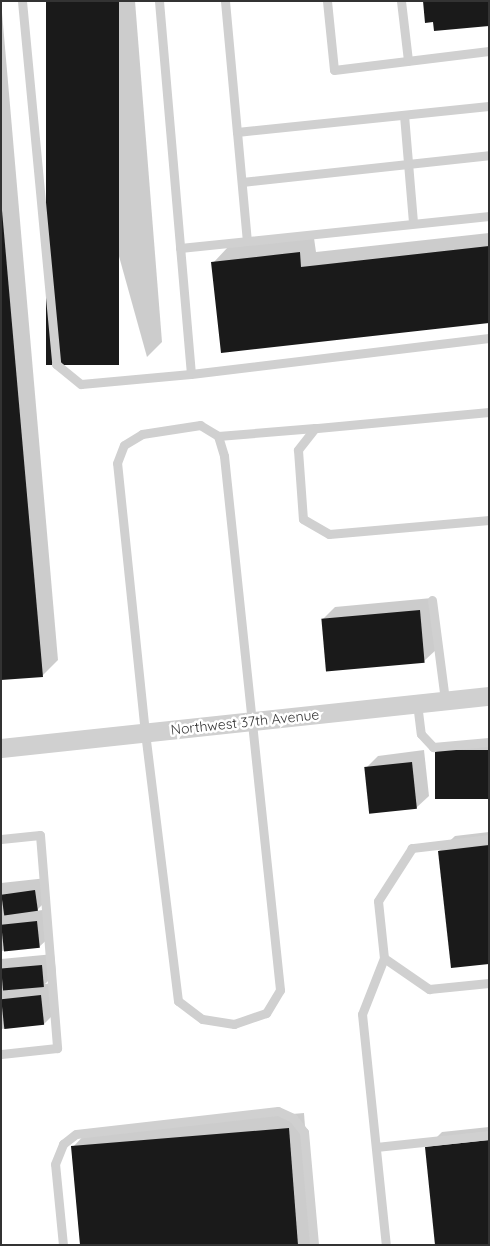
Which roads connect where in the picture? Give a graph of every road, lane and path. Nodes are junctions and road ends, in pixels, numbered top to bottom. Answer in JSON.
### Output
{"nodes":[{"id":1,"x":22,"y":1,"type":"edge"},
{"id":2,"x":159,"y":1,"type":"edge"},
{"id":3,"x":225,"y":1,"type":"edge"},
{"id":4,"x":327,"y":1,"type":"edge"},
{"id":5,"x":401,"y":1,"type":"edge"},
{"id":6,"x":489,"y":51,"type":"edge"},
{"id":7,"x":408,"y":61,"type":"junction"},
{"id":8,"x":489,"y":106,"type":"edge"},
{"id":9,"x":404,"y":115,"type":"junction"},
{"id":10,"x":237,"y":132,"type":"junction"},
{"id":11,"x":489,"y":155,"type":"edge"},
{"id":12,"x":407,"y":164,"type":"junction"},
{"id":13,"x":242,"y":182,"type":"junction"},
{"id":14,"x":489,"y":216,"type":"edge"},
{"id":15,"x":414,"y":224,"type":"junction"},
{"id":16,"x":247,"y":241,"type":"junction"},
{"id":17,"x":180,"y":248,"type":"junction"},
{"id":18,"x":489,"y":338,"type":"edge"},
{"id":19,"x":192,"y":374,"type":"junction"},
{"id":20,"x":489,"y":412,"type":"edge"},
{"id":21,"x":315,"y":428,"type":"junction"},
{"id":22,"x":218,"y":436,"type":"junction"},
{"id":23,"x":489,"y":520,"type":"edge"},
{"id":24,"x":432,"y":600,"type":"dead end"},
{"id":25,"x":489,"y":696,"type":"edge"},
{"id":26,"x":445,"y":700,"type":"junction"},
{"id":27,"x":417,"y":703,"type":"junction"},
{"id":28,"x":249,"y":722,"type":"junction"},
{"id":29,"x":145,"y":733,"type":"junction"},
{"id":30,"x":489,"y":742,"type":"edge"},
{"id":31,"x":1,"y":748,"type":"edge"},
{"id":32,"x":489,"y":838,"type":"edge"},
{"id":33,"x":1,"y":839,"type":"edge"},
{"id":34,"x":384,"y":958,"type":"junction"},
{"id":35,"x":489,"y":983,"type":"edge"},
{"id":36,"x":1,"y":1054,"type":"edge"},
{"id":37,"x":489,"y":1134,"type":"edge"},
{"id":38,"x":376,"y":1147,"type":"junction"},
{"id":39,"x":63,"y":1245,"type":"edge"},
{"id":40,"x":314,"y":1245,"type":"edge"},
{"id":41,"x":386,"y":1245,"type":"edge"}],
"edges":[{"from":1,"to":19,"type":"lane"},
{"from":2,"to":17,"type":"lane"},
{"from":3,"to":10,"type":"lane"},
{"from":4,"to":7,"type":"lane"},
{"from":5,"to":7,"type":"lane"},
{"from":6,"to":7,"type":"lane"},
{"from":8,"to":9,"type":"lane"},
{"from":9,"to":10,"type":"lane"},
{"from":9,"to":12,"type":"lane"},
{"from":10,"to":13,"type":"lane"},
{"from":11,"to":12,"type":"lane"},
{"from":12,"to":13,"type":"lane"},
{"from":12,"to":15,"type":"lane"},
{"from":13,"to":16,"type":"lane"},
{"from":14,"to":15,"type":"lane"},
{"from":15,"to":16,"type":"lane"},
{"from":16,"to":17,"type":"lane"},
{"from":17,"to":19,"type":"lane"},
{"from":18,"to":19,"type":"lane"},
{"from":20,"to":21,"type":"lane"},
{"from":21,"to":22,"type":"lane"},
{"from":21,"to":23,"type":"lane"},
{"from":22,"to":28,"type":"lane"},
{"from":22,"to":29,"type":"lane"},
{"from":24,"to":26,"type":"lane"},
{"from":25,"to":26,"type":"street","name":"Northwest 37th Avenue"},
{"from":26,"to":27,"type":"street","name":"Northwest 37th Avenue"},
{"from":27,"to":28,"type":"street","name":"Northwest 37th Avenue"},
{"from":27,"to":30,"type":"lane"},
{"from":28,"to":29,"type":"street","name":"Northwest 37th Avenue"},
{"from":28,"to":29,"type":"lane"},
{"from":29,"to":31,"type":"street","name":"Northwest 37th Avenue"},
{"from":32,"to":34,"type":"lane"},
{"from":33,"to":36,"type":"lane"},
{"from":34,"to":35,"type":"lane"},
{"from":34,"to":38,"type":"lane"},
{"from":37,"to":38,"type":"lane"},
{"from":38,"to":41,"type":"lane"},
{"from":39,"to":40,"type":"lane"}]}
